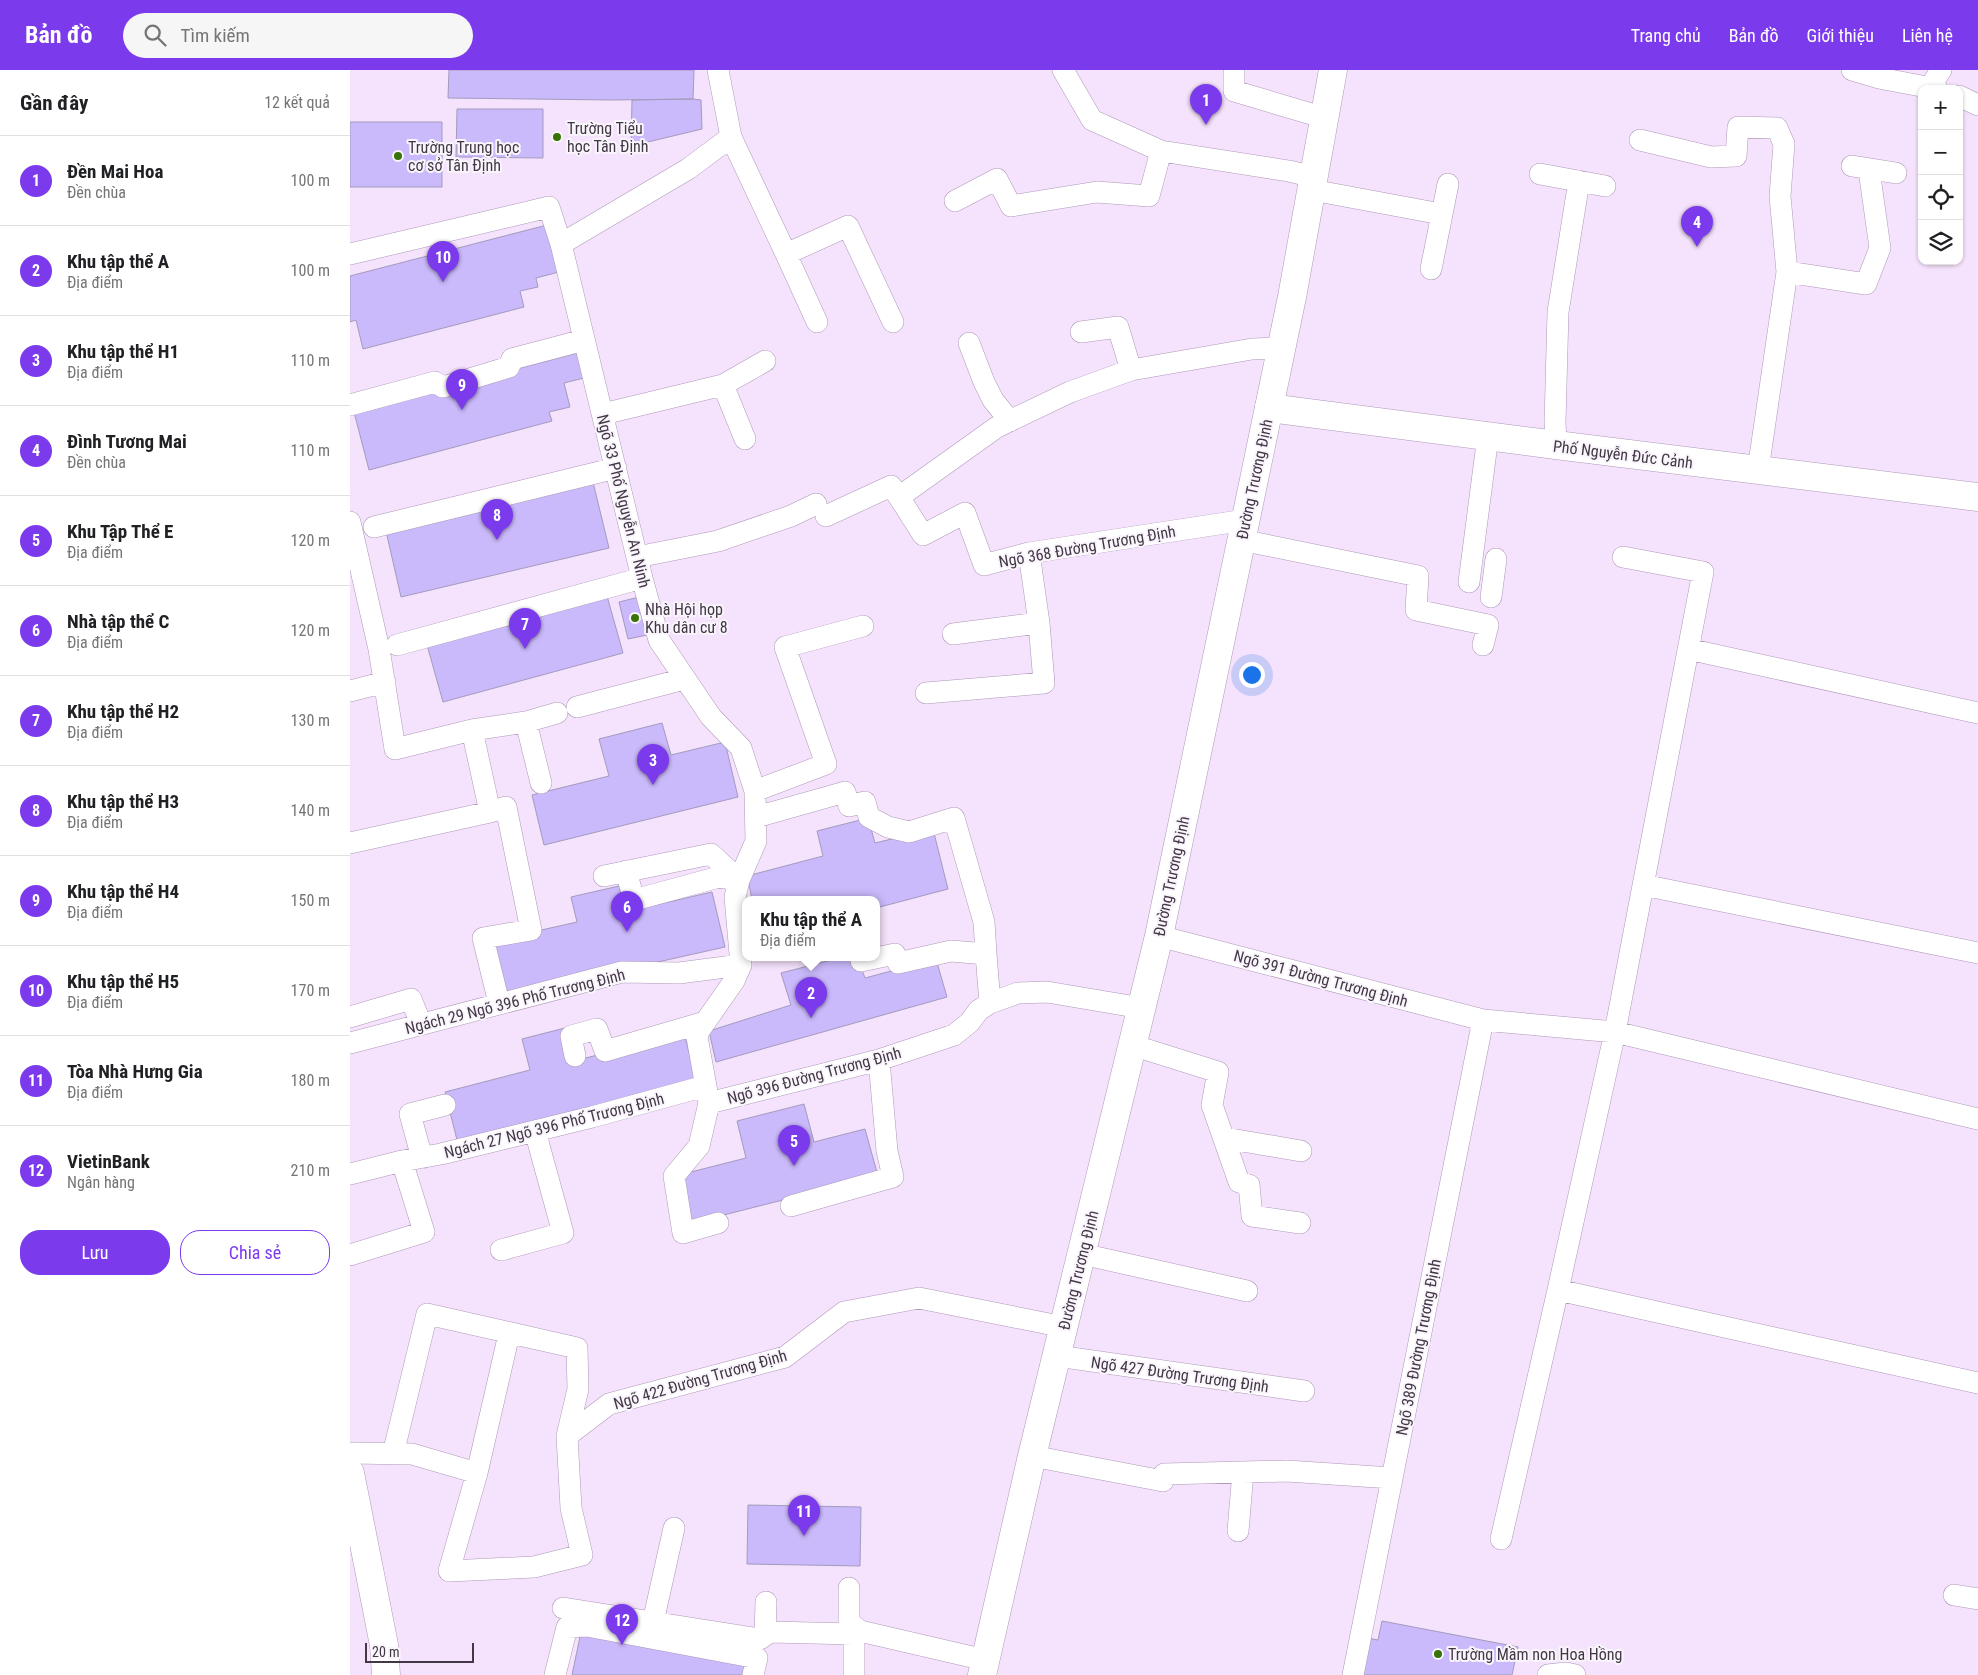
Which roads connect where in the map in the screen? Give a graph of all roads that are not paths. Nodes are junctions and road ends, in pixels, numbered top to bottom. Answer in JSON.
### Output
{"nodes":[{"id":1,"x":718,"y":70,"type":"edge"},
{"id":2,"x":1063,"y":70,"type":"edge"},
{"id":3,"x":1234,"y":70,"type":"edge"},
{"id":4,"x":1333,"y":70,"type":"edge"},
{"id":5,"x":1852,"y":70,"type":"edge"},
{"id":6,"x":1878,"y":74,"type":"edge"},
{"id":7,"x":1936,"y":82,"type":"edge"},
{"id":8,"x":1963,"y":98,"type":"edge"},
{"id":9,"x":1978,"y":105,"type":"edge"},
{"id":10,"x":1324,"y":118,"type":"junction"},
{"id":11,"x":731,"y":137,"type":"junction"},
{"id":12,"x":1640,"y":140,"type":"dead end"},
{"id":13,"x":1161,"y":151,"type":"junction"},
{"id":14,"x":1896,"y":173,"type":"dead end"},
{"id":15,"x":1540,"y":174,"type":"dead end"},
{"id":16,"x":1579,"y":181,"type":"junction"},
{"id":17,"x":1313,"y":183,"type":"junction"},
{"id":18,"x":1448,"y":184,"type":"dead end"},
{"id":19,"x":1605,"y":186,"type":"dead end"},
{"id":20,"x":955,"y":201,"type":"dead end"},
{"id":21,"x":1441,"y":214,"type":"junction"},
{"id":22,"x":561,"y":244,"type":"junction"},
{"id":23,"x":350,"y":254,"type":"edge"},
{"id":24,"x":786,"y":254,"type":"junction"},
{"id":25,"x":1431,"y":269,"type":"dead end"},
{"id":26,"x":1787,"y":272,"type":"junction"},
{"id":27,"x":817,"y":322,"type":"dead end"},
{"id":28,"x":893,"y":322,"type":"dead end"},
{"id":29,"x":1081,"y":332,"type":"dead end"},
{"id":30,"x":584,"y":340,"type":"junction"},
{"id":31,"x":969,"y":343,"type":"dead end"},
{"id":32,"x":1282,"y":348,"type":"junction"},
{"id":33,"x":765,"y":361,"type":"dead end"},
{"id":34,"x":1131,"y":370,"type":"junction"},
{"id":35,"x":723,"y":385,"type":"junction"},
{"id":36,"x":350,"y":405,"type":"edge"},
{"id":37,"x":1269,"y":408,"type":"junction"},
{"id":38,"x":602,"y":414,"type":"junction"},
{"id":39,"x":1010,"y":421,"type":"junction"},
{"id":40,"x":1488,"y":436,"type":"junction"},
{"id":41,"x":746,"y":439,"type":"dead end"},
{"id":42,"x":1556,"y":446,"type":"junction"},
{"id":43,"x":616,"y":468,"type":"junction"},
{"id":44,"x":1758,"y":470,"type":"junction"},
{"id":45,"x":899,"y":497,"type":"junction"},
{"id":46,"x":1978,"y":497,"type":"edge"},
{"id":47,"x":350,"y":522,"type":"edge"},
{"id":48,"x":374,"y":527,"type":"dead end"},
{"id":49,"x":1243,"y":530,"type":"junction"},
{"id":50,"x":1028,"y":553,"type":"junction"},
{"id":51,"x":637,"y":557,"type":"junction"},
{"id":52,"x":1623,"y":557,"type":"dead end"},
{"id":53,"x":642,"y":578,"type":"junction"},
{"id":54,"x":1491,"y":597,"type":"dead end"},
{"id":55,"x":1039,"y":623,"type":"junction"},
{"id":56,"x":863,"y":626,"type":"dead end"},
{"id":57,"x":953,"y":634,"type":"dead end"},
{"id":58,"x":397,"y":645,"type":"dead end"},
{"id":59,"x":1483,"y":645,"type":"dead end"},
{"id":60,"x":1688,"y":649,"type":"junction"},
{"id":61,"x":684,"y":680,"type":"junction"},
{"id":62,"x":385,"y":682,"type":"junction"},
{"id":63,"x":350,"y":691,"type":"edge"},
{"id":64,"x":926,"y":693,"type":"dead end"},
{"id":65,"x":1978,"y":712,"type":"edge"},
{"id":66,"x":526,"y":722,"type":"junction"},
{"id":67,"x":472,"y":730,"type":"junction"},
{"id":68,"x":541,"y":783,"type":"dead end"},
{"id":69,"x":755,"y":791,"type":"junction"},
{"id":70,"x":490,"y":812,"type":"junction"},
{"id":71,"x":756,"y":817,"type":"junction"},
{"id":72,"x":350,"y":843,"type":"edge"},
{"id":73,"x":626,"y":871,"type":"junction"},
{"id":74,"x":604,"y":876,"type":"dead end"},
{"id":75,"x":739,"y":880,"type":"junction"},
{"id":76,"x":1643,"y":885,"type":"junction"},
{"id":77,"x":1159,"y":936,"type":"junction"},
{"id":78,"x":1978,"y":953,"type":"edge"},
{"id":79,"x":986,"y":954,"type":"junction"},
{"id":80,"x":742,"y":956,"type":"edge"},
{"id":81,"x":880,"y":957,"type":"edge"},
{"id":82,"x":990,"y":1002,"type":"junction"},
{"id":83,"x":498,"y":1003,"type":"junction"},
{"id":84,"x":1142,"y":1008,"type":"junction"},
{"id":85,"x":350,"y":1017,"type":"edge"},
{"id":86,"x":1483,"y":1020,"type":"junction"},
{"id":87,"x":705,"y":1022,"type":"junction"},
{"id":88,"x":421,"y":1024,"type":"junction"},
{"id":89,"x":1615,"y":1032,"type":"junction"},
{"id":90,"x":350,"y":1043,"type":"edge"},
{"id":91,"x":1132,"y":1045,"type":"junction"},
{"id":92,"x":575,"y":1056,"type":"dead end"},
{"id":93,"x":879,"y":1060,"type":"junction"},
{"id":94,"x":707,"y":1095,"type":"junction"},
{"id":95,"x":445,"y":1105,"type":"dead end"},
{"id":96,"x":1978,"y":1119,"type":"edge"},
{"id":97,"x":535,"y":1131,"type":"junction"},
{"id":98,"x":1224,"y":1138,"type":"junction"},
{"id":99,"x":1301,"y":1150,"type":"dead end"},
{"id":100,"x":412,"y":1160,"type":"junction"},
{"id":101,"x":350,"y":1174,"type":"edge"},
{"id":102,"x":791,"y":1206,"type":"dead end"},
{"id":103,"x":718,"y":1223,"type":"dead end"},
{"id":104,"x":1300,"y":1223,"type":"dead end"},
{"id":105,"x":501,"y":1250,"type":"dead end"},
{"id":106,"x":1082,"y":1254,"type":"junction"},
{"id":107,"x":350,"y":1255,"type":"edge"},
{"id":108,"x":1558,"y":1290,"type":"junction"},
{"id":109,"x":1247,"y":1291,"type":"dead end"},
{"id":110,"x":1064,"y":1327,"type":"junction"},
{"id":111,"x":509,"y":1334,"type":"junction"},
{"id":112,"x":1057,"y":1356,"type":"junction"},
{"id":113,"x":1978,"y":1384,"type":"edge"},
{"id":114,"x":1304,"y":1390,"type":"dead end"},
{"id":115,"x":568,"y":1436,"type":"junction"},
{"id":116,"x":350,"y":1453,"type":"edge"},
{"id":117,"x":394,"y":1454,"type":"junction"},
{"id":118,"x":1032,"y":1456,"type":"junction"},
{"id":119,"x":1243,"y":1472,"type":"junction"},
{"id":120,"x":350,"y":1473,"type":"edge"},
{"id":121,"x":476,"y":1473,"type":"junction"},
{"id":122,"x":1392,"y":1478,"type":"junction"},
{"id":123,"x":674,"y":1528,"type":"dead end"},
{"id":124,"x":1238,"y":1531,"type":"dead end"},
{"id":125,"x":1501,"y":1539,"type":"dead end"},
{"id":126,"x":849,"y":1588,"type":"dead end"},
{"id":127,"x":1954,"y":1595,"type":"dead end"},
{"id":128,"x":1978,"y":1599,"type":"edge"},
{"id":129,"x":766,"y":1602,"type":"dead end"},
{"id":130,"x":563,"y":1608,"type":"dead end"},
{"id":131,"x":653,"y":1622,"type":"junction"},
{"id":132,"x":765,"y":1635,"type":"junction"},
{"id":133,"x":983,"y":1668,"type":"edge"},
{"id":134,"x":386,"y":1675,"type":"edge"},
{"id":135,"x":555,"y":1675,"type":"edge"},
{"id":136,"x":753,"y":1675,"type":"edge"},
{"id":137,"x":854,"y":1675,"type":"edge"},
{"id":138,"x":1353,"y":1675,"type":"edge"},
{"id":139,"x":1548,"y":1675,"type":"edge"},
{"id":140,"x":1575,"y":1675,"type":"edge"}],
"edges":[{"from":1,"to":11,"type":"lane"},
{"from":2,"to":13,"type":"lane"},
{"from":3,"to":10,"type":"lane"},
{"from":4,"to":10,"type":"main road","name":"Đường Trương Định"},
{"from":5,"to":6,"type":"lane"},
{"from":6,"to":7,"type":"lane"},
{"from":8,"to":9,"type":"lane"},
{"from":10,"to":17,"type":"main road","name":"Đường Trương Định"},
{"from":11,"to":22,"type":"lane"},
{"from":11,"to":24,"type":"lane"},
{"from":12,"to":26,"type":"lane"},
{"from":13,"to":17,"type":"lane"},
{"from":13,"to":20,"type":"lane"},
{"from":14,"to":26,"type":"lane"},
{"from":15,"to":16,"type":"lane"},
{"from":16,"to":19,"type":"lane"},
{"from":16,"to":42,"type":"lane"},
{"from":17,"to":21,"type":"lane"},
{"from":17,"to":32,"type":"main road","name":"Đường Trương Định"},
{"from":18,"to":21,"type":"lane"},
{"from":21,"to":25,"type":"lane"},
{"from":22,"to":23,"type":"lane","name":"Ngõ 33 Phố Nguyễn An Ninh"},
{"from":22,"to":30,"type":"lane","name":"Ngõ 33 Phố Nguyễn An Ninh"},
{"from":24,"to":27,"type":"lane"},
{"from":24,"to":28,"type":"lane"},
{"from":26,"to":44,"type":"lane"},
{"from":29,"to":34,"type":"lane"},
{"from":30,"to":36,"type":"lane"},
{"from":30,"to":38,"type":"lane","name":"Ngõ 33 Phố Nguyễn An Ninh"},
{"from":31,"to":39,"type":"lane"},
{"from":32,"to":34,"type":"lane"},
{"from":32,"to":37,"type":"main road","name":"Đường Trương Định"},
{"from":33,"to":35,"type":"lane"},
{"from":34,"to":39,"type":"lane"},
{"from":35,"to":38,"type":"lane"},
{"from":35,"to":41,"type":"lane"},
{"from":37,"to":40,"type":"main road","name":"Phố Nguyễn Đức Cảnh"},
{"from":37,"to":49,"type":"main road","name":"Đường Trương Định"},
{"from":38,"to":43,"type":"lane","name":"Ngõ 33 Phố Nguyễn An Ninh"},
{"from":39,"to":45,"type":"lane"},
{"from":40,"to":42,"type":"main road","name":"Phố Nguyễn Đức Cảnh"},
{"from":40,"to":54,"type":"lane"},
{"from":42,"to":44,"type":"main road","name":"Phố Nguyễn Đức Cảnh"},
{"from":43,"to":48,"type":"lane"},
{"from":43,"to":51,"type":"lane","name":"Ngõ 33 Phố Nguyễn An Ninh"},
{"from":44,"to":46,"type":"main road","name":"Phố Nguyễn Đức Cảnh"},
{"from":45,"to":50,"type":"lane","name":"Ngõ 368 Đường Trương Định"},
{"from":45,"to":51,"type":"lane"},
{"from":47,"to":62,"type":"lane"},
{"from":49,"to":50,"type":"lane","name":"Ngõ 368 Đường Trương Định"},
{"from":49,"to":59,"type":"lane"},
{"from":49,"to":77,"type":"main road","name":"Đường Trương Định"},
{"from":50,"to":55,"type":"lane"},
{"from":51,"to":53,"type":"lane","name":"Ngõ 33 Phố Nguyễn An Ninh"},
{"from":52,"to":60,"type":"lane"},
{"from":53,"to":58,"type":"lane"},
{"from":53,"to":61,"type":"lane","name":"Ngõ 33 Phố Nguyễn An Ninh"},
{"from":55,"to":57,"type":"lane"},
{"from":55,"to":64,"type":"lane"},
{"from":56,"to":69,"type":"lane"},
{"from":60,"to":65,"type":"lane"},
{"from":60,"to":76,"type":"lane"},
{"from":61,"to":66,"type":"lane"},
{"from":61,"to":69,"type":"lane","name":"Ngõ 33 Phố Nguyễn An Ninh"},
{"from":62,"to":63,"type":"lane"},
{"from":62,"to":67,"type":"lane"},
{"from":66,"to":67,"type":"lane"},
{"from":66,"to":68,"type":"lane"},
{"from":67,"to":70,"type":"lane"},
{"from":69,"to":71,"type":"lane"},
{"from":70,"to":72,"type":"lane"},
{"from":70,"to":83,"type":"lane"},
{"from":71,"to":75,"type":"lane"},
{"from":71,"to":79,"type":"lane"},
{"from":73,"to":74,"type":"lane"},
{"from":73,"to":75,"type":"lane"},
{"from":73,"to":75,"type":"lane"},
{"from":75,"to":80,"type":"lane"},
{"from":76,"to":78,"type":"lane"},
{"from":76,"to":89,"type":"lane"},
{"from":77,"to":84,"type":"main road","name":"Đường Trương Định"},
{"from":77,"to":86,"type":"lane","name":"Ngõ 391 Đường Trương Định"},
{"from":79,"to":81,"type":"lane"},
{"from":79,"to":82,"type":"lane"},
{"from":80,"to":83,"type":"lane","name":"Ngách 29 Ngõ 396 Phố Trương Định"},
{"from":80,"to":87,"type":"lane","name":"Ngõ 396 Đường Trương Định"},
{"from":82,"to":84,"type":"lane","name":"Ngõ 396 Đường Trương Định"},
{"from":82,"to":93,"type":"lane","name":"Ngõ 396 Đường Trương Định"},
{"from":83,"to":88,"type":"lane","name":"Ngách 29 Ngõ 396 Phố Trương Định"},
{"from":84,"to":91,"type":"main road","name":"Đường Trương Định"},
{"from":85,"to":88,"type":"lane"},
{"from":86,"to":89,"type":"lane","name":"Ngõ 391 Đường Trương Định"},
{"from":86,"to":122,"type":"lane","name":"Ngõ 389 Đường Trương Định"},
{"from":87,"to":92,"type":"lane"},
{"from":87,"to":94,"type":"lane","name":"Ngõ 396 Đường Trương Định"},
{"from":88,"to":90,"type":"lane","name":"Ngách 29 Ngõ 396 Phố Trương Định"},
{"from":89,"to":96,"type":"lane","name":"Ngõ 391 Đường Trương Định"},
{"from":89,"to":108,"type":"lane"},
{"from":91,"to":98,"type":"lane"},
{"from":91,"to":106,"type":"main road","name":"Đường Trương Định"},
{"from":93,"to":94,"type":"lane","name":"Ngõ 396 Đường Trương Định"},
{"from":93,"to":102,"type":"lane"},
{"from":94,"to":97,"type":"lane","name":"Ngách 27 Ngõ 396 Phố Trương Định"},
{"from":94,"to":103,"type":"lane"},
{"from":95,"to":100,"type":"lane"},
{"from":97,"to":100,"type":"lane","name":"Ngách 27 Ngõ 396 Phố Trương Định"},
{"from":97,"to":105,"type":"lane"},
{"from":98,"to":99,"type":"lane"},
{"from":98,"to":104,"type":"lane"},
{"from":100,"to":101,"type":"lane","name":"Ngách 27 Ngõ 396 Phố Trương Định"},
{"from":100,"to":107,"type":"lane"},
{"from":106,"to":109,"type":"lane"},
{"from":106,"to":110,"type":"main road","name":"Đường Trương Định"},
{"from":108,"to":113,"type":"lane"},
{"from":108,"to":125,"type":"lane"},
{"from":110,"to":112,"type":"main road","name":"Đường Trương Định"},
{"from":110,"to":115,"type":"lane","name":"Ngõ 422 Đường Trương Định"},
{"from":111,"to":115,"type":"lane"},
{"from":111,"to":117,"type":"lane"},
{"from":111,"to":121,"type":"lane"},
{"from":112,"to":114,"type":"lane","name":"Ngõ 427 Đường Trương Định"},
{"from":112,"to":118,"type":"main road","name":"Đường Trương Định"},
{"from":115,"to":121,"type":"lane"},
{"from":116,"to":117,"type":"lane"},
{"from":117,"to":121,"type":"lane"},
{"from":118,"to":119,"type":"lane"},
{"from":118,"to":133,"type":"main road","name":"Đường Trương Định"},
{"from":119,"to":122,"type":"lane"},
{"from":119,"to":124,"type":"lane"},
{"from":120,"to":134,"type":"main road"},
{"from":122,"to":138,"type":"lane","name":"Ngõ 389 Đường Trương Định"},
{"from":123,"to":131,"type":"lane"},
{"from":126,"to":133,"type":"lane"},
{"from":127,"to":128,"type":"lane"},
{"from":129,"to":132,"type":"lane"},
{"from":130,"to":131,"type":"lane"},
{"from":131,"to":132,"type":"lane"},
{"from":132,"to":137,"type":"lane"},
{"from":135,"to":136,"type":"lane"},
{"from":139,"to":140,"type":"lane"}]}
